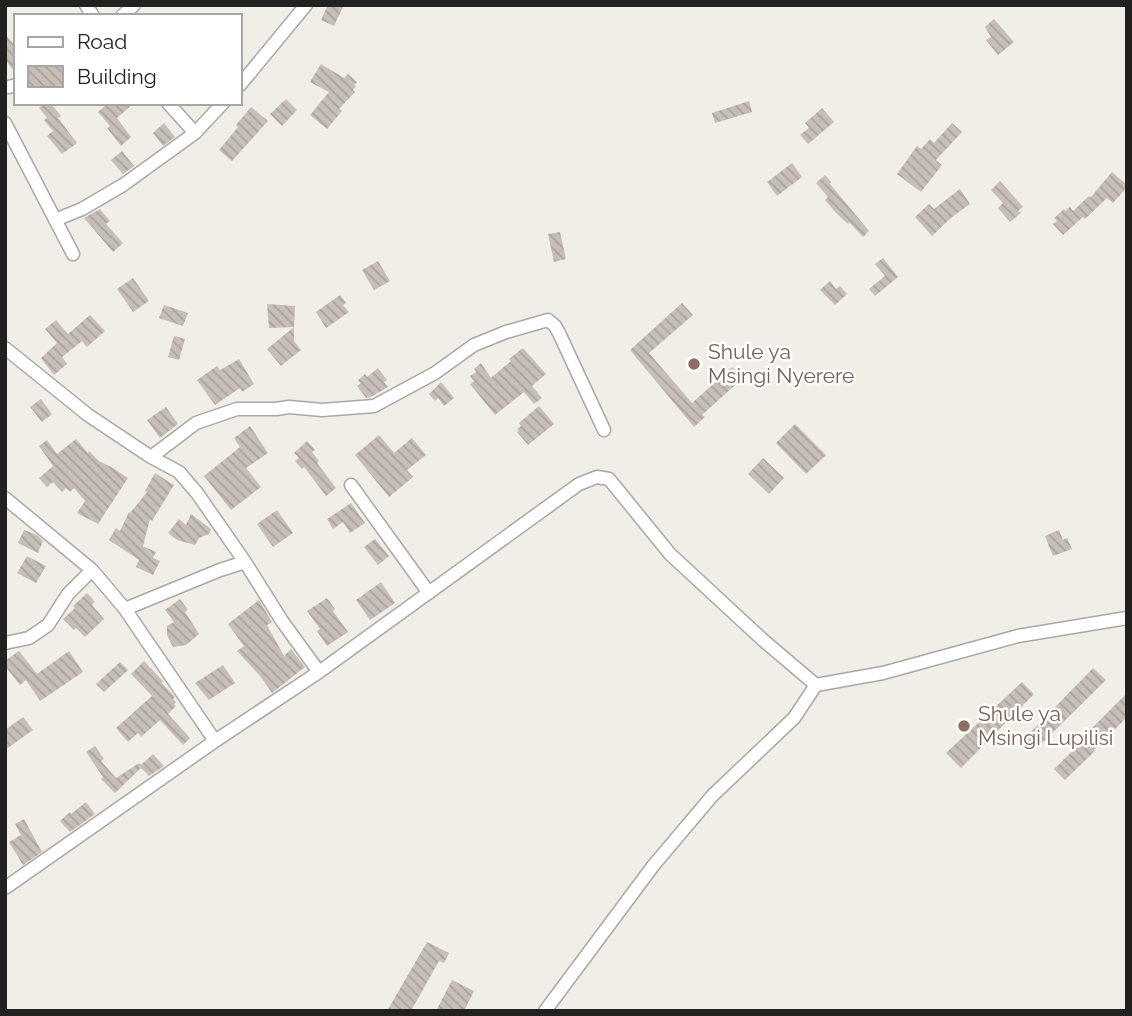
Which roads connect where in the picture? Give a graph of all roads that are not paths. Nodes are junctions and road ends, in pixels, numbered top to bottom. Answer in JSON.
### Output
{"nodes":[{"id":1,"x":306,"y":5,"type":"edge"},
{"id":2,"x":242,"y":83,"type":"edge"},
{"id":3,"x":170,"y":105,"type":"edge"},
{"id":4,"x":221,"y":105,"type":"edge"},
{"id":5,"x":5,"y":123,"type":"edge"},
{"id":6,"x":195,"y":133,"type":"junction"},
{"id":7,"x":55,"y":220,"type":"junction"},
{"id":8,"x":73,"y":254,"type":"dead end"},
{"id":9,"x":7,"y":352,"type":"edge"},
{"id":10,"x":604,"y":430,"type":"dead end"},
{"id":11,"x":151,"y":457,"type":"junction"},
{"id":12,"x":351,"y":485,"type":"dead end"},
{"id":13,"x":5,"y":498,"type":"edge"},
{"id":14,"x":245,"y":562,"type":"junction"},
{"id":15,"x":92,"y":570,"type":"junction"},
{"id":16,"x":429,"y":593,"type":"junction"},
{"id":17,"x":125,"y":609,"type":"junction"},
{"id":18,"x":1127,"y":618,"type":"edge"},
{"id":19,"x":5,"y":643,"type":"edge"},
{"id":20,"x":319,"y":672,"type":"junction"},
{"id":21,"x":816,"y":685,"type":"junction"},
{"id":22,"x":215,"y":741,"type":"junction"},
{"id":23,"x":5,"y":888,"type":"edge"},
{"id":24,"x":545,"y":1011,"type":"edge"}],
"edges":[{"from":1,"to":2,"type":"street"},
{"from":3,"to":6,"type":"street"},
{"from":4,"to":6,"type":"street"},
{"from":5,"to":7,"type":"street"},
{"from":6,"to":7,"type":"street"},
{"from":7,"to":8,"type":"street"},
{"from":9,"to":11,"type":"street"},
{"from":10,"to":11,"type":"street"},
{"from":11,"to":14,"type":"street"},
{"from":12,"to":16,"type":"street"},
{"from":13,"to":15,"type":"street"},
{"from":14,"to":17,"type":"street"},
{"from":14,"to":20,"type":"street"},
{"from":15,"to":17,"type":"street"},
{"from":15,"to":19,"type":"street"},
{"from":16,"to":20,"type":"street"},
{"from":16,"to":21,"type":"street"},
{"from":17,"to":22,"type":"street"},
{"from":18,"to":21,"type":"street"},
{"from":20,"to":22,"type":"street"},
{"from":21,"to":24,"type":"street"},
{"from":22,"to":23,"type":"street"}]}
